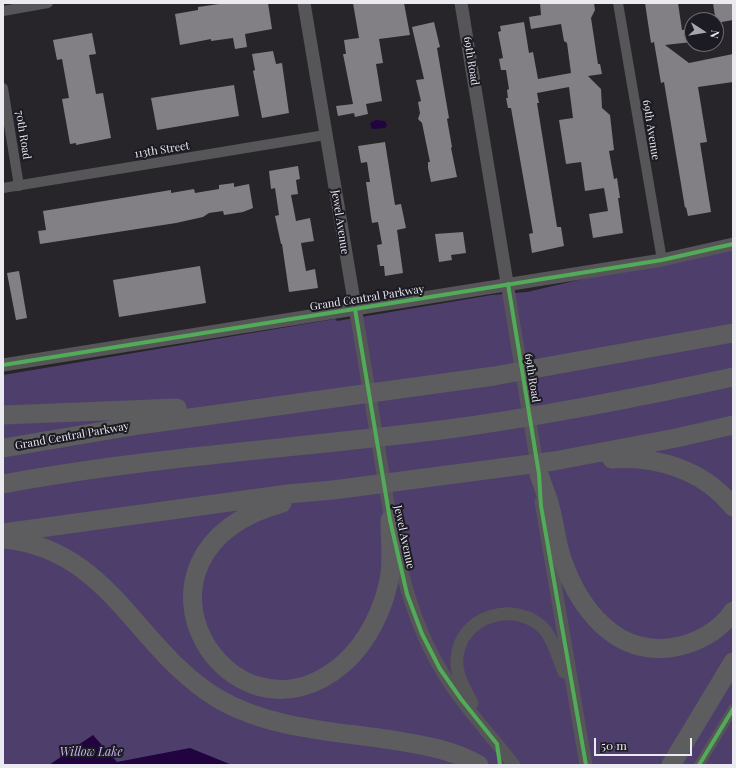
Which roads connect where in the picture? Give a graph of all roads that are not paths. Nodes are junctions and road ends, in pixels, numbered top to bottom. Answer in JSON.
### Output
{"nodes":[{"id":1,"x":48,"y":3,"type":"edge"},
{"id":2,"x":304,"y":3,"type":"edge"},
{"id":3,"x":461,"y":3,"type":"edge"},
{"id":4,"x":618,"y":3,"type":"edge"},
{"id":5,"x":3,"y":11,"type":"edge"},
{"id":6,"x":3,"y":88,"type":"edge"},
{"id":7,"x":325,"y":136,"type":"junction"},
{"id":8,"x":19,"y":186,"type":"junction"},
{"id":9,"x":3,"y":188,"type":"edge"},
{"id":10,"x":733,"y":244,"type":"edge"},
{"id":11,"x":662,"y":260,"type":"junction"},
{"id":12,"x":508,"y":284,"type":"junction"},
{"id":13,"x":355,"y":309,"type":"junction"},
{"id":14,"x":733,"y":333,"type":"edge"},
{"id":15,"x":3,"y":365,"type":"edge"},
{"id":16,"x":733,"y":378,"type":"edge"},
{"id":17,"x":305,"y":403,"type":"junction"},
{"id":18,"x":3,"y":415,"type":"edge"},
{"id":19,"x":733,"y":425,"type":"edge"},
{"id":20,"x":3,"y":448,"type":"edge"},
{"id":21,"x":554,"y":461,"type":"junction"},
{"id":22,"x":539,"y":474,"type":"junction"},
{"id":23,"x":3,"y":484,"type":"edge"},
{"id":24,"x":333,"y":490,"type":"junction"},
{"id":25,"x":733,"y":507,"type":"edge"},
{"id":26,"x":390,"y":520,"type":"junction"},
{"id":27,"x":3,"y":533,"type":"edge"},
{"id":28,"x":3,"y":539,"type":"edge"},
{"id":29,"x":733,"y":611,"type":"edge"},
{"id":30,"x":733,"y":662,"type":"edge"},
{"id":31,"x":572,"y":692,"type":"junction"},
{"id":32,"x":733,"y":709,"type":"edge"},
{"id":33,"x":487,"y":732,"type":"junction"},
{"id":34,"x":479,"y":765,"type":"edge"},
{"id":35,"x":514,"y":765,"type":"edge"},
{"id":36,"x":586,"y":765,"type":"edge"},
{"id":37,"x":671,"y":765,"type":"edge"},
{"id":38,"x":699,"y":765,"type":"edge"}],
"edges":[{"from":1,"to":5,"type":"street"},
{"from":2,"to":7,"type":"street","name":"Jewel Avenue"},
{"from":3,"to":12,"type":"street","name":"69th Road"},
{"from":4,"to":11,"type":"street","name":"69th Avenue"},
{"from":6,"to":8,"type":"street","name":"70th Road"},
{"from":7,"to":8,"type":"street","name":"113th Street"},
{"from":7,"to":13,"type":"street","name":"Jewel Avenue"},
{"from":8,"to":9,"type":"street","name":"113th Street"},
{"from":10,"to":11,"type":"street","name":"Grand Central Parkway"},
{"from":11,"to":12,"type":"street","name":"Grand Central Parkway"},
{"from":12,"to":13,"type":"street","name":"Grand Central Parkway"},
{"from":12,"to":22,"type":"street","name":"69th Road"},
{"from":13,"to":15,"type":"street","name":"Grand Central Parkway"},
{"from":13,"to":26,"type":"street","name":"Jewel Avenue"},
{"from":14,"to":17,"type":"highway","name":"Grand Central Parkway"},
{"from":16,"to":23,"type":"highway"},
{"from":17,"to":18,"type":"highway"},
{"from":17,"to":20,"type":"highway","name":"Grand Central Parkway"},
{"from":19,"to":21,"type":"highway"},
{"from":21,"to":24,"type":"highway"},
{"from":21,"to":25,"type":"highway"},
{"from":22,"to":29,"type":"highway"},
{"from":22,"to":31,"type":"street"},
{"from":24,"to":26,"type":"highway"},
{"from":24,"to":27,"type":"highway"},
{"from":26,"to":33,"type":"street","name":"Jewel Avenue"},
{"from":28,"to":34,"type":"highway"},
{"from":30,"to":37,"type":"highway"},
{"from":31,"to":33,"type":"street"},
{"from":31,"to":36,"type":"street"},
{"from":32,"to":38,"type":"street"},
{"from":33,"to":35,"type":"street","name":"Jewel Avenue"}]}
